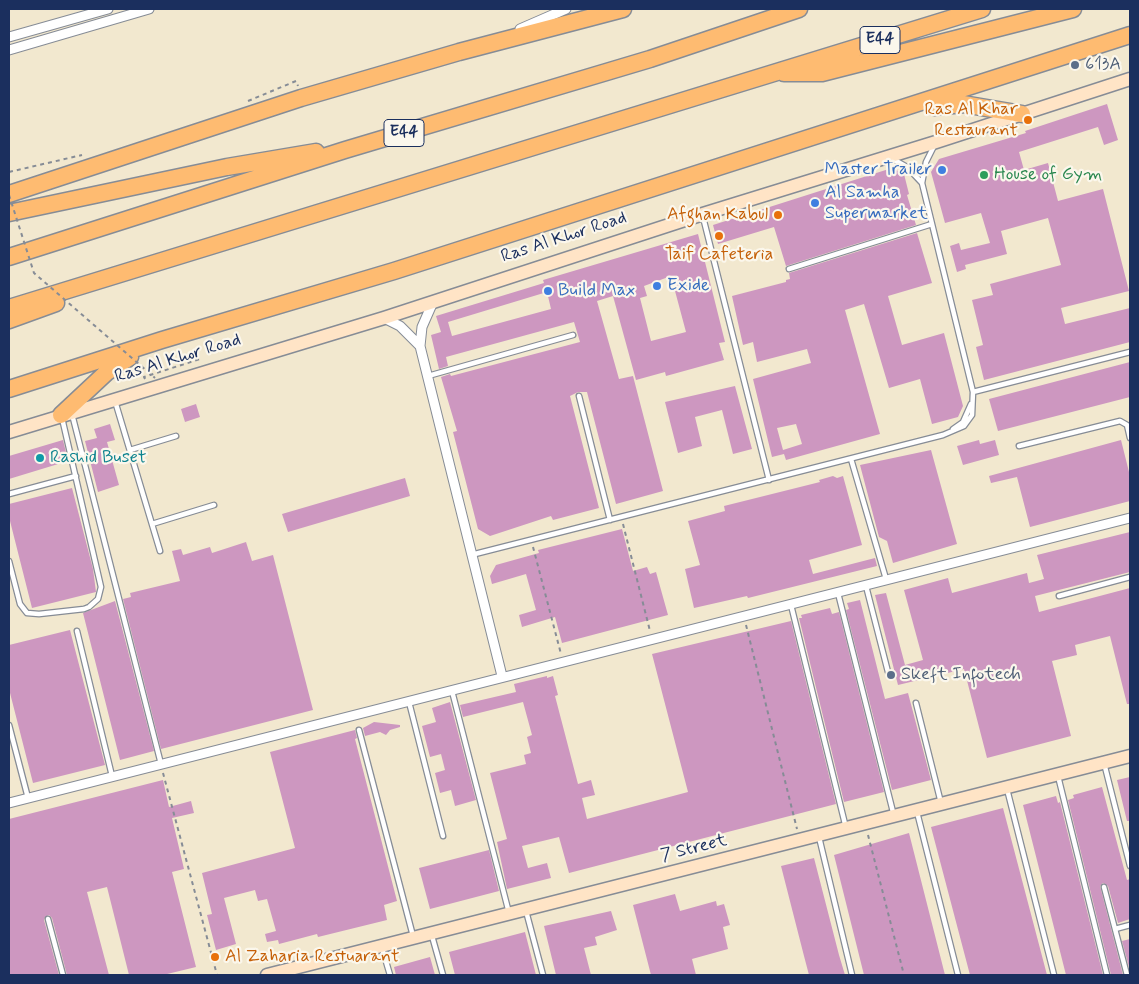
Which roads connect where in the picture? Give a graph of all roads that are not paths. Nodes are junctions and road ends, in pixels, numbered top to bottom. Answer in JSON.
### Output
{"nodes":[{"id":1,"x":108,"y":9,"type":"edge"},
{"id":2,"x":149,"y":9,"type":"edge"},
{"id":3,"x":566,"y":9,"type":"edge"},
{"id":4,"x":623,"y":9,"type":"edge"},
{"id":5,"x":799,"y":9,"type":"edge"},
{"id":6,"x":982,"y":9,"type":"edge"},
{"id":7,"x":1073,"y":9,"type":"edge"},
{"id":8,"x":1130,"y":35,"type":"edge"},
{"id":9,"x":9,"y":37,"type":"edge"},
{"id":10,"x":9,"y":50,"type":"edge"},
{"id":11,"x":459,"y":52,"type":"junction"},
{"id":12,"x":777,"y":72,"type":"junction"},
{"id":13,"x":1127,"y":82,"type":"edge"},
{"id":14,"x":1022,"y":114,"type":"junction"},
{"id":15,"x":858,"y":122,"type":"junction"},
{"id":16,"x":936,"y":142,"type":"junction"},
{"id":17,"x":345,"y":150,"type":"junction"},
{"id":18,"x":888,"y":157,"type":"junction"},
{"id":19,"x":922,"y":183,"type":"junction"},
{"id":20,"x":9,"y":195,"type":"edge"},
{"id":21,"x":9,"y":213,"type":"edge"},
{"id":22,"x":702,"y":214,"type":"junction"},
{"id":23,"x":932,"y":224,"type":"junction"},
{"id":24,"x":9,"y":257,"type":"edge"},
{"id":25,"x":789,"y":269,"type":"dead end"},
{"id":26,"x":114,"y":274,"type":"junction"},
{"id":27,"x":433,"y":302,"type":"junction"},
{"id":28,"x":9,"y":308,"type":"edge"},
{"id":29,"x":384,"y":318,"type":"junction"},
{"id":30,"x":9,"y":320,"type":"edge"},
{"id":31,"x":573,"y":335,"type":"dead end"},
{"id":32,"x":162,"y":340,"type":"junction"},
{"id":33,"x":420,"y":346,"type":"junction"},
{"id":34,"x":1130,"y":352,"type":"edge"},
{"id":35,"x":428,"y":376,"type":"junction"},
{"id":36,"x":9,"y":389,"type":"edge"},
{"id":37,"x":973,"y":392,"type":"junction"},
{"id":38,"x":579,"y":396,"type":"dead end"},
{"id":39,"x":114,"y":399,"type":"junction"},
{"id":40,"x":66,"y":414,"type":"junction"},
{"id":41,"x":9,"y":432,"type":"edge"},
{"id":42,"x":176,"y":436,"type":"dead end"},
{"id":43,"x":1130,"y":438,"type":"edge"},
{"id":44,"x":1019,"y":446,"type":"dead end"},
{"id":45,"x":130,"y":450,"type":"junction"},
{"id":46,"x":851,"y":459,"type":"junction"},
{"id":47,"x":76,"y":476,"type":"junction"},
{"id":48,"x":769,"y":480,"type":"junction"},
{"id":49,"x":9,"y":494,"type":"edge"},
{"id":50,"x":214,"y":505,"type":"dead end"},
{"id":51,"x":1130,"y":518,"type":"edge"},
{"id":52,"x":610,"y":520,"type":"junction"},
{"id":53,"x":152,"y":524,"type":"junction"},
{"id":54,"x":160,"y":551,"type":"dead end"},
{"id":55,"x":471,"y":555,"type":"junction"},
{"id":56,"x":9,"y":561,"type":"edge"},
{"id":57,"x":1130,"y":577,"type":"edge"},
{"id":58,"x":886,"y":579,"type":"junction"},
{"id":59,"x":865,"y":584,"type":"junction"},
{"id":60,"x":837,"y":592,"type":"junction"},
{"id":61,"x":1059,"y":596,"type":"dead end"},
{"id":62,"x":791,"y":603,"type":"junction"},
{"id":63,"x":77,"y":631,"type":"dead end"},
{"id":64,"x":888,"y":672,"type":"dead end"},
{"id":65,"x":502,"y":676,"type":"junction"},
{"id":66,"x":452,"y":689,"type":"junction"},
{"id":67,"x":408,"y":700,"type":"junction"},
{"id":68,"x":916,"y":704,"type":"dead end"},
{"id":69,"x":9,"y":725,"type":"edge"},
{"id":70,"x":359,"y":730,"type":"dead end"},
{"id":71,"x":1130,"y":756,"type":"edge"},
{"id":72,"x":1104,"y":763,"type":"junction"},
{"id":73,"x":161,"y":764,"type":"junction"},
{"id":74,"x":1057,"y":775,"type":"junction"},
{"id":75,"x":112,"y":776,"type":"junction"},
{"id":76,"x":1006,"y":788,"type":"junction"},
{"id":77,"x":28,"y":798,"type":"junction"},
{"id":78,"x":9,"y":803,"type":"edge"},
{"id":79,"x":942,"y":804,"type":"junction"},
{"id":80,"x":916,"y":810,"type":"junction"},
{"id":81,"x":894,"y":816,"type":"junction"},
{"id":82,"x":847,"y":828,"type":"junction"},
{"id":83,"x":443,"y":836,"type":"dead end"},
{"id":84,"x":818,"y":836,"type":"junction"},
{"id":85,"x":1130,"y":866,"type":"edge"},
{"id":86,"x":1104,"y":887,"type":"dead end"},
{"id":87,"x":526,"y":910,"type":"junction"},
{"id":88,"x":509,"y":914,"type":"junction"},
{"id":89,"x":48,"y":919,"type":"dead end"},
{"id":90,"x":1130,"y":925,"type":"edge"},
{"id":91,"x":1115,"y":929,"type":"junction"},
{"id":92,"x":431,"y":934,"type":"junction"},
{"id":93,"x":413,"y":938,"type":"junction"},
{"id":94,"x":382,"y":946,"type":"junction"},
{"id":95,"x":276,"y":974,"type":"edge"},
{"id":96,"x":63,"y":975,"type":"edge"},
{"id":97,"x":390,"y":975,"type":"edge"},
{"id":98,"x":442,"y":975,"type":"edge"},
{"id":99,"x":543,"y":975,"type":"edge"},
{"id":100,"x":852,"y":975,"type":"edge"},
{"id":101,"x":958,"y":975,"type":"edge"},
{"id":102,"x":1054,"y":975,"type":"edge"},
{"id":103,"x":1107,"y":975,"type":"edge"},
{"id":104,"x":1127,"y":975,"type":"edge"}],
"edges":[{"from":1,"to":9,"type":"street"},
{"from":2,"to":10,"type":"street"},
{"from":3,"to":11,"type":"street"},
{"from":4,"to":11,"type":"highway"},
{"from":5,"to":17,"type":"highway","number":"E44"},
{"from":6,"to":12,"type":"highway","number":"E44"},
{"from":7,"to":12,"type":"highway"},
{"from":8,"to":15,"type":"highway"},
{"from":11,"to":20,"type":"highway"},
{"from":12,"to":26,"type":"highway","number":"E44"},
{"from":13,"to":14,"type":"street","name":"Ras Al Khor Road"},
{"from":14,"to":15,"type":"highway"},
{"from":14,"to":16,"type":"street","name":"Ras Al Khor Road"},
{"from":15,"to":32,"type":"highway"},
{"from":16,"to":18,"type":"street","name":"Ras Al Khor Road"},
{"from":16,"to":19,"type":"lane"},
{"from":17,"to":21,"type":"highway"},
{"from":17,"to":24,"type":"highway","number":"E44"},
{"from":18,"to":19,"type":"lane"},
{"from":18,"to":22,"type":"street","name":"Ras Al Khor Road"},
{"from":19,"to":23,"type":"lane"},
{"from":22,"to":27,"type":"street","name":"Ras Al Khor Road"},
{"from":22,"to":48,"type":"lane"},
{"from":23,"to":25,"type":"lane"},
{"from":23,"to":37,"type":"lane"},
{"from":26,"to":28,"type":"highway","number":"E44"},
{"from":26,"to":30,"type":"highway"},
{"from":27,"to":29,"type":"street","name":"Ras Al Khor Road"},
{"from":27,"to":33,"type":"street"},
{"from":29,"to":33,"type":"street"},
{"from":29,"to":39,"type":"street","name":"Ras Al Khor Road"},
{"from":31,"to":35,"type":"lane"},
{"from":32,"to":36,"type":"highway"},
{"from":32,"to":40,"type":"highway"},
{"from":33,"to":35,"type":"street"},
{"from":34,"to":37,"type":"lane"},
{"from":35,"to":55,"type":"street"},
{"from":37,"to":46,"type":"lane"},
{"from":38,"to":52,"type":"lane"},
{"from":39,"to":40,"type":"street","name":"Ras Al Khor Road"},
{"from":39,"to":45,"type":"lane"},
{"from":40,"to":41,"type":"street","name":"Ras Al Khor Road"},
{"from":40,"to":47,"type":"lane"},
{"from":40,"to":73,"type":"lane"},
{"from":42,"to":45,"type":"lane"},
{"from":43,"to":44,"type":"lane"},
{"from":45,"to":53,"type":"lane"},
{"from":46,"to":48,"type":"lane"},
{"from":46,"to":58,"type":"lane"},
{"from":47,"to":49,"type":"lane"},
{"from":47,"to":56,"type":"lane"},
{"from":48,"to":52,"type":"lane"},
{"from":50,"to":53,"type":"lane"},
{"from":51,"to":58,"type":"street"},
{"from":52,"to":55,"type":"lane"},
{"from":53,"to":54,"type":"lane"},
{"from":55,"to":65,"type":"street"},
{"from":57,"to":61,"type":"lane"},
{"from":58,"to":59,"type":"street"},
{"from":59,"to":60,"type":"street"},
{"from":59,"to":64,"type":"lane"},
{"from":60,"to":62,"type":"street"},
{"from":60,"to":81,"type":"lane"},
{"from":62,"to":65,"type":"street"},
{"from":62,"to":82,"type":"lane"},
{"from":63,"to":75,"type":"lane"},
{"from":65,"to":66,"type":"street"},
{"from":66,"to":67,"type":"street"},
{"from":66,"to":88,"type":"lane"},
{"from":67,"to":73,"type":"street"},
{"from":67,"to":83,"type":"lane"},
{"from":68,"to":79,"type":"lane"},
{"from":69,"to":77,"type":"lane"},
{"from":70,"to":93,"type":"lane"},
{"from":71,"to":72,"type":"street","name":"7 Street"},
{"from":72,"to":74,"type":"street","name":"7 Street"},
{"from":72,"to":85,"type":"lane"},
{"from":73,"to":75,"type":"street"},
{"from":74,"to":76,"type":"street","name":"7 Street"},
{"from":74,"to":103,"type":"lane"},
{"from":75,"to":77,"type":"street"},
{"from":76,"to":79,"type":"street","name":"7 Street"},
{"from":76,"to":102,"type":"lane"},
{"from":77,"to":78,"type":"street"},
{"from":79,"to":80,"type":"street","name":"7 Street"},
{"from":80,"to":81,"type":"street","name":"7 Street"},
{"from":80,"to":101,"type":"lane"},
{"from":81,"to":82,"type":"street","name":"7 Street"},
{"from":82,"to":84,"type":"street","name":"7 Street"},
{"from":84,"to":87,"type":"street","name":"7 Street"},
{"from":84,"to":100,"type":"lane"},
{"from":86,"to":91,"type":"lane"},
{"from":87,"to":88,"type":"street","name":"7 Street"},
{"from":87,"to":99,"type":"lane"},
{"from":88,"to":92,"type":"street","name":"7 Street"},
{"from":89,"to":96,"type":"lane"},
{"from":90,"to":91,"type":"lane"},
{"from":91,"to":104,"type":"lane"},
{"from":92,"to":93,"type":"street","name":"7 Street"},
{"from":92,"to":98,"type":"lane"},
{"from":93,"to":94,"type":"street","name":"7 Street"},
{"from":94,"to":95,"type":"street","name":"7 Street"},
{"from":94,"to":97,"type":"lane"}]}
